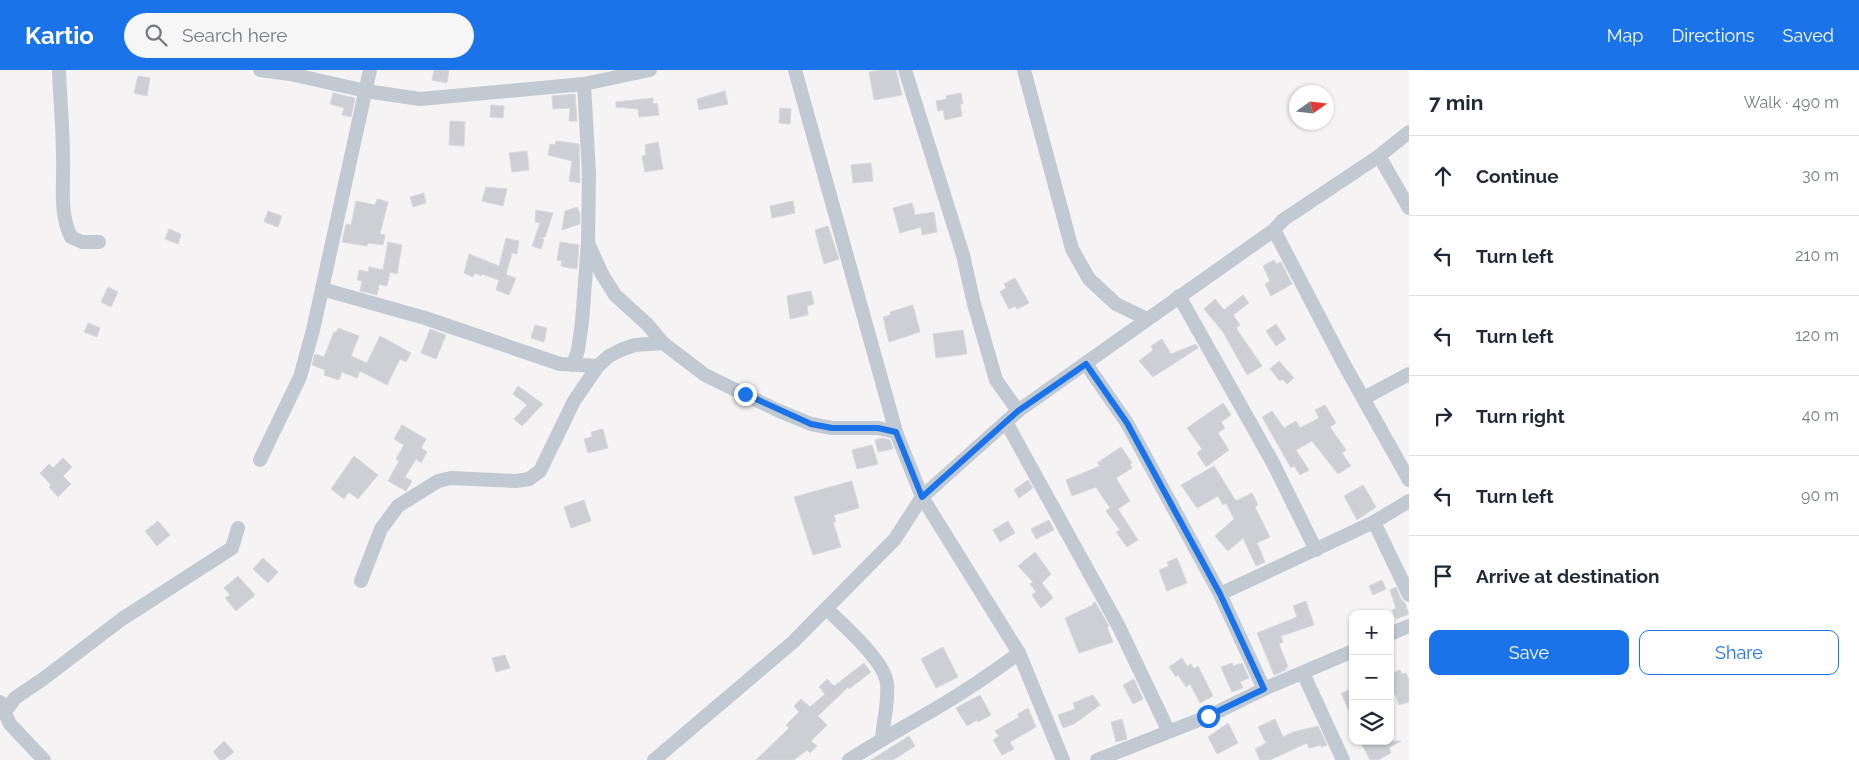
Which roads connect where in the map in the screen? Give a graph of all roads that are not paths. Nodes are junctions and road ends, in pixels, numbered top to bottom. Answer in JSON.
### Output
{"nodes":[{"id":1,"x":59,"y":70,"type":"edge"},
{"id":2,"x":260,"y":70,"type":"edge"},
{"id":3,"x":370,"y":70,"type":"edge"},
{"id":4,"x":650,"y":70,"type":"edge"},
{"id":5,"x":905,"y":70,"type":"edge"},
{"id":6,"x":1024,"y":70,"type":"edge"},
{"id":7,"x":792,"y":71,"type":"edge"},
{"id":8,"x":584,"y":84,"type":"junction"},
{"id":9,"x":366,"y":91,"type":"junction"},
{"id":10,"x":1409,"y":132,"type":"edge"},
{"id":11,"x":1379,"y":156,"type":"junction"},
{"id":12,"x":1409,"y":208,"type":"edge"},
{"id":13,"x":1274,"y":230,"type":"junction"},
{"id":14,"x":99,"y":242,"type":"dead end"},
{"id":15,"x":588,"y":243,"type":"junction"},
{"id":16,"x":322,"y":289,"type":"junction"},
{"id":17,"x":1179,"y":296,"type":"junction"},
{"id":18,"x":1147,"y":319,"type":"junction"},
{"id":19,"x":663,"y":343,"type":"junction"},
{"id":20,"x":1086,"y":364,"type":"junction"},
{"id":21,"x":573,"y":365,"type":"junction"},
{"id":22,"x":598,"y":366,"type":"junction"},
{"id":23,"x":1409,"y":374,"type":"edge"},
{"id":24,"x":1364,"y":398,"type":"junction"},
{"id":25,"x":1018,"y":411,"type":"junction"},
{"id":26,"x":1006,"y":422,"type":"junction"},
{"id":27,"x":896,"y":432,"type":"junction"},
{"id":28,"x":260,"y":460,"type":"dead end"},
{"id":29,"x":1409,"y":480,"type":"edge"},
{"id":30,"x":922,"y":497,"type":"junction"},
{"id":31,"x":1409,"y":501,"type":"edge"},
{"id":32,"x":1374,"y":522,"type":"junction"},
{"id":33,"x":238,"y":528,"type":"dead end"},
{"id":34,"x":1316,"y":550,"type":"junction"},
{"id":35,"x":361,"y":581,"type":"dead end"},
{"id":36,"x":1220,"y":594,"type":"junction"},
{"id":37,"x":1409,"y":596,"type":"edge"},
{"id":38,"x":827,"y":609,"type":"junction"},
{"id":39,"x":1409,"y":626,"type":"edge"},
{"id":40,"x":1394,"y":632,"type":"edge"},
{"id":41,"x":1349,"y":652,"type":"edge"},
{"id":42,"x":1019,"y":653,"type":"junction"},
{"id":43,"x":1303,"y":673,"type":"junction"},
{"id":44,"x":1264,"y":689,"type":"junction"},
{"id":45,"x":2,"y":707,"type":"edge"},
{"id":46,"x":1168,"y":730,"type":"junction"},
{"id":47,"x":882,"y":739,"type":"junction"},
{"id":48,"x":44,"y":760,"type":"edge"},
{"id":49,"x":654,"y":760,"type":"edge"},
{"id":50,"x":849,"y":760,"type":"edge"},
{"id":51,"x":1063,"y":760,"type":"edge"},
{"id":52,"x":1097,"y":760,"type":"edge"},
{"id":53,"x":1343,"y":760,"type":"edge"}],
"edges":[{"from":1,"to":14,"type":"street"},
{"from":2,"to":9,"type":"street"},
{"from":3,"to":9,"type":"street"},
{"from":4,"to":8,"type":"street"},
{"from":5,"to":25,"type":"street"},
{"from":6,"to":18,"type":"street"},
{"from":7,"to":27,"type":"street"},
{"from":8,"to":9,"type":"street"},
{"from":8,"to":15,"type":"street"},
{"from":9,"to":16,"type":"street"},
{"from":10,"to":11,"type":"street"},
{"from":11,"to":12,"type":"street"},
{"from":11,"to":13,"type":"street"},
{"from":13,"to":17,"type":"street"},
{"from":13,"to":24,"type":"street"},
{"from":15,"to":19,"type":"street"},
{"from":15,"to":21,"type":"street"},
{"from":16,"to":21,"type":"street"},
{"from":16,"to":28,"type":"street"},
{"from":17,"to":18,"type":"street"},
{"from":17,"to":34,"type":"street"},
{"from":18,"to":20,"type":"street"},
{"from":19,"to":22,"type":"street"},
{"from":19,"to":27,"type":"street"},
{"from":20,"to":25,"type":"street"},
{"from":20,"to":36,"type":"street"},
{"from":21,"to":22,"type":"street"},
{"from":22,"to":35,"type":"street"},
{"from":23,"to":24,"type":"street"},
{"from":24,"to":29,"type":"street"},
{"from":25,"to":26,"type":"street"},
{"from":26,"to":30,"type":"street"},
{"from":26,"to":46,"type":"street"},
{"from":27,"to":30,"type":"street"},
{"from":30,"to":38,"type":"street"},
{"from":30,"to":42,"type":"street"},
{"from":31,"to":32,"type":"street"},
{"from":32,"to":34,"type":"street"},
{"from":32,"to":37,"type":"street"},
{"from":33,"to":45,"type":"street"},
{"from":34,"to":36,"type":"street"},
{"from":36,"to":44,"type":"street"},
{"from":38,"to":47,"type":"street"},
{"from":38,"to":49,"type":"street"},
{"from":39,"to":40,"type":"street"},
{"from":41,"to":43,"type":"street"},
{"from":42,"to":47,"type":"street"},
{"from":42,"to":51,"type":"street"},
{"from":43,"to":44,"type":"street"},
{"from":43,"to":53,"type":"street"},
{"from":44,"to":46,"type":"street"},
{"from":45,"to":48,"type":"street"},
{"from":46,"to":52,"type":"street"},
{"from":47,"to":50,"type":"street"}]}
